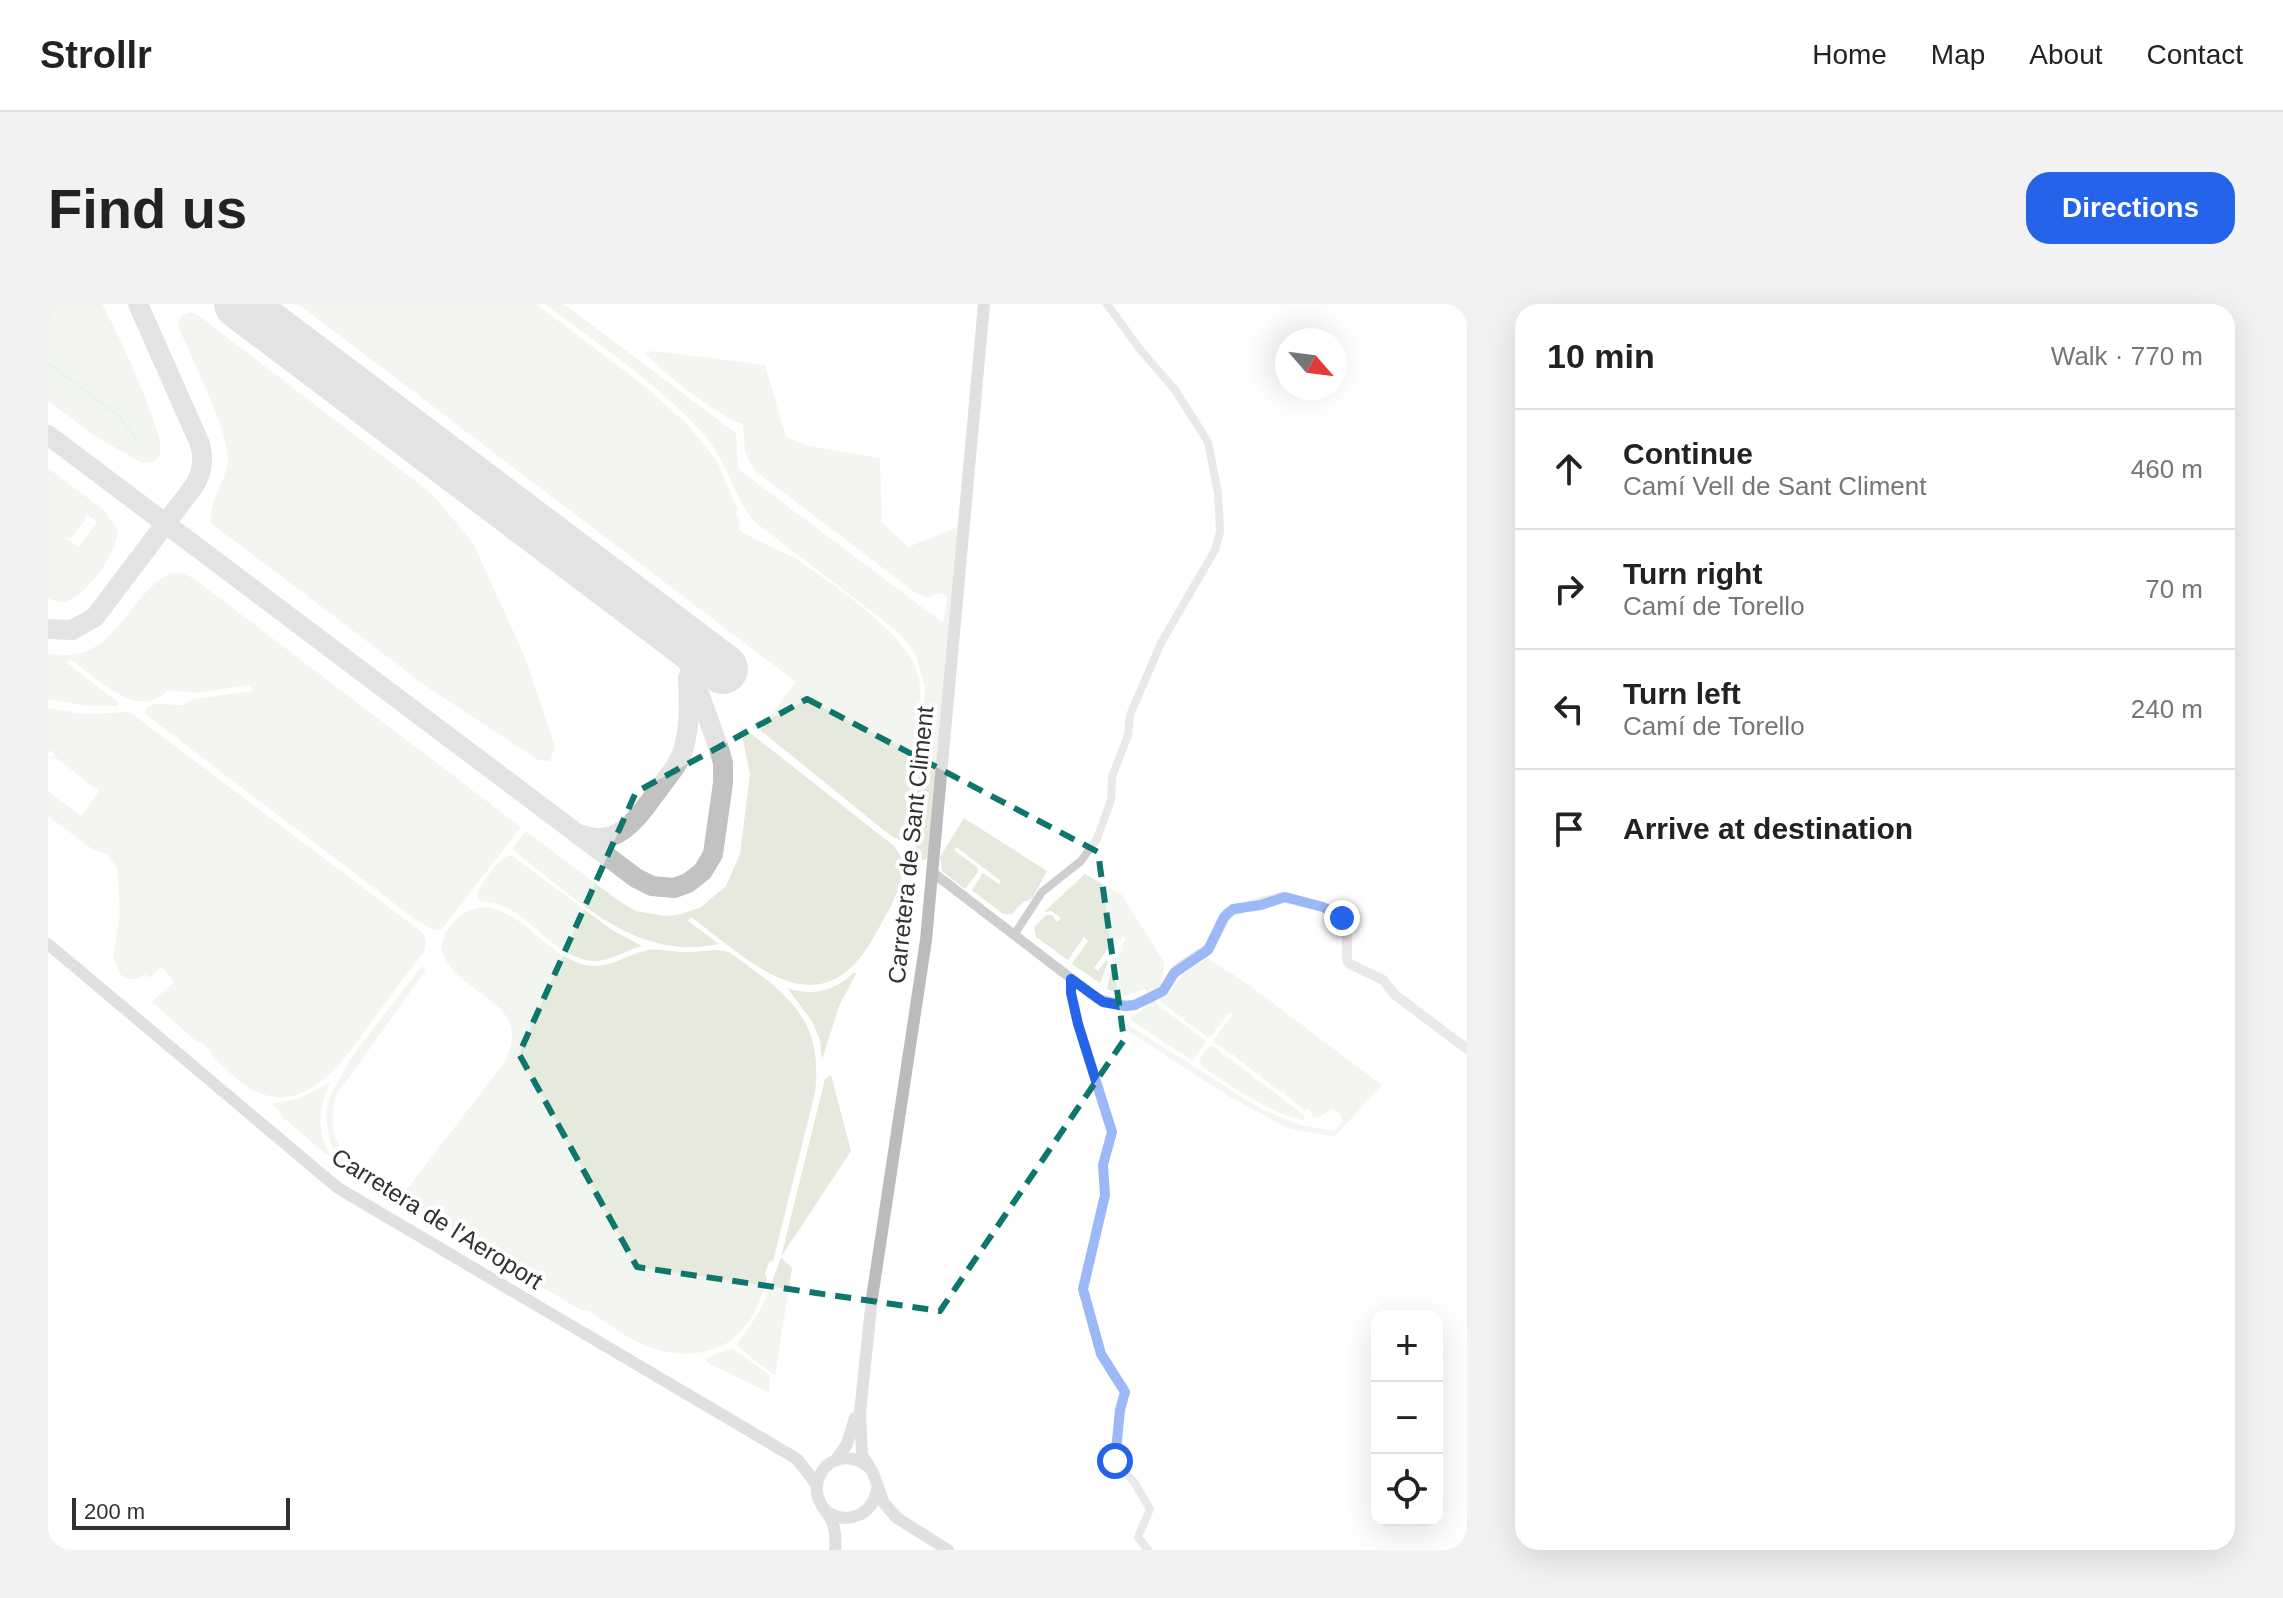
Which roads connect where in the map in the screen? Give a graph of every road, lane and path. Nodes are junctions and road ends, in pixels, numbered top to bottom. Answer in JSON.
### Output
{"nodes":[{"id":1,"x":984,"y":304,"type":"edge"},
{"id":2,"x":1107,"y":304,"type":"edge"},
{"id":3,"x":932,"y":872,"type":"junction"},
{"id":4,"x":1014,"y":935,"type":"junction"},
{"id":5,"x":48,"y":938,"type":"edge"},
{"id":6,"x":48,"y":944,"type":"edge"},
{"id":7,"x":1071,"y":979,"type":"junction"},
{"id":8,"x":138,"y":1018,"type":"junction"},
{"id":9,"x":1467,"y":1049,"type":"edge"},
{"id":10,"x":861,"y":1388,"type":"junction"},
{"id":11,"x":797,"y":1459,"type":"junction"},
{"id":12,"x":834,"y":1461,"type":"junction"},
{"id":13,"x":869,"y":1468,"type":"junction"},
{"id":14,"x":817,"y":1485,"type":"junction"},
{"id":15,"x":877,"y":1487,"type":"junction"},
{"id":16,"x":827,"y":1512,"type":"junction"},
{"id":17,"x":860,"y":1515,"type":"junction"},
{"id":18,"x":907,"y":1525,"type":"junction"},
{"id":19,"x":837,"y":1550,"type":"edge"},
{"id":20,"x":948,"y":1550,"type":"edge"},
{"id":21,"x":1148,"y":1550,"type":"edge"}],
"edges":[{"from":1,"to":3,"type":"main road","name":"Carretera de Sant Climent"},
{"from":2,"to":4,"type":"street"},
{"from":3,"to":4,"type":"street"},
{"from":3,"to":10,"type":"main road","name":"Carretera de Sant Climent"},
{"from":4,"to":7,"type":"street"},
{"from":5,"to":8,"type":"main road"},
{"from":6,"to":8,"type":"main road","name":"Carretera de l'Aeroport"},
{"from":7,"to":9,"type":"street"},
{"from":7,"to":21,"type":"street"},
{"from":8,"to":11,"type":"main road","name":"Carretera de l'Aeroport"},
{"from":10,"to":12,"type":"main road"},
{"from":10,"to":13,"type":"main road"},
{"from":11,"to":12,"type":"main road","name":"Carretera de l'Aeroport"},
{"from":11,"to":14,"type":"main road","name":"Carretera de l'Aeroport"},
{"from":12,"to":13,"type":"main road"},
{"from":12,"to":14,"type":"main road"},
{"from":13,"to":15,"type":"main road"},
{"from":14,"to":16,"type":"main road"},
{"from":15,"to":17,"type":"main road"},
{"from":15,"to":18,"type":"main road"},
{"from":16,"to":17,"type":"main road"},
{"from":16,"to":19,"type":"main road"},
{"from":17,"to":18,"type":"main road"},
{"from":17,"to":19,"type":"main road"},
{"from":18,"to":20,"type":"main road"}]}
